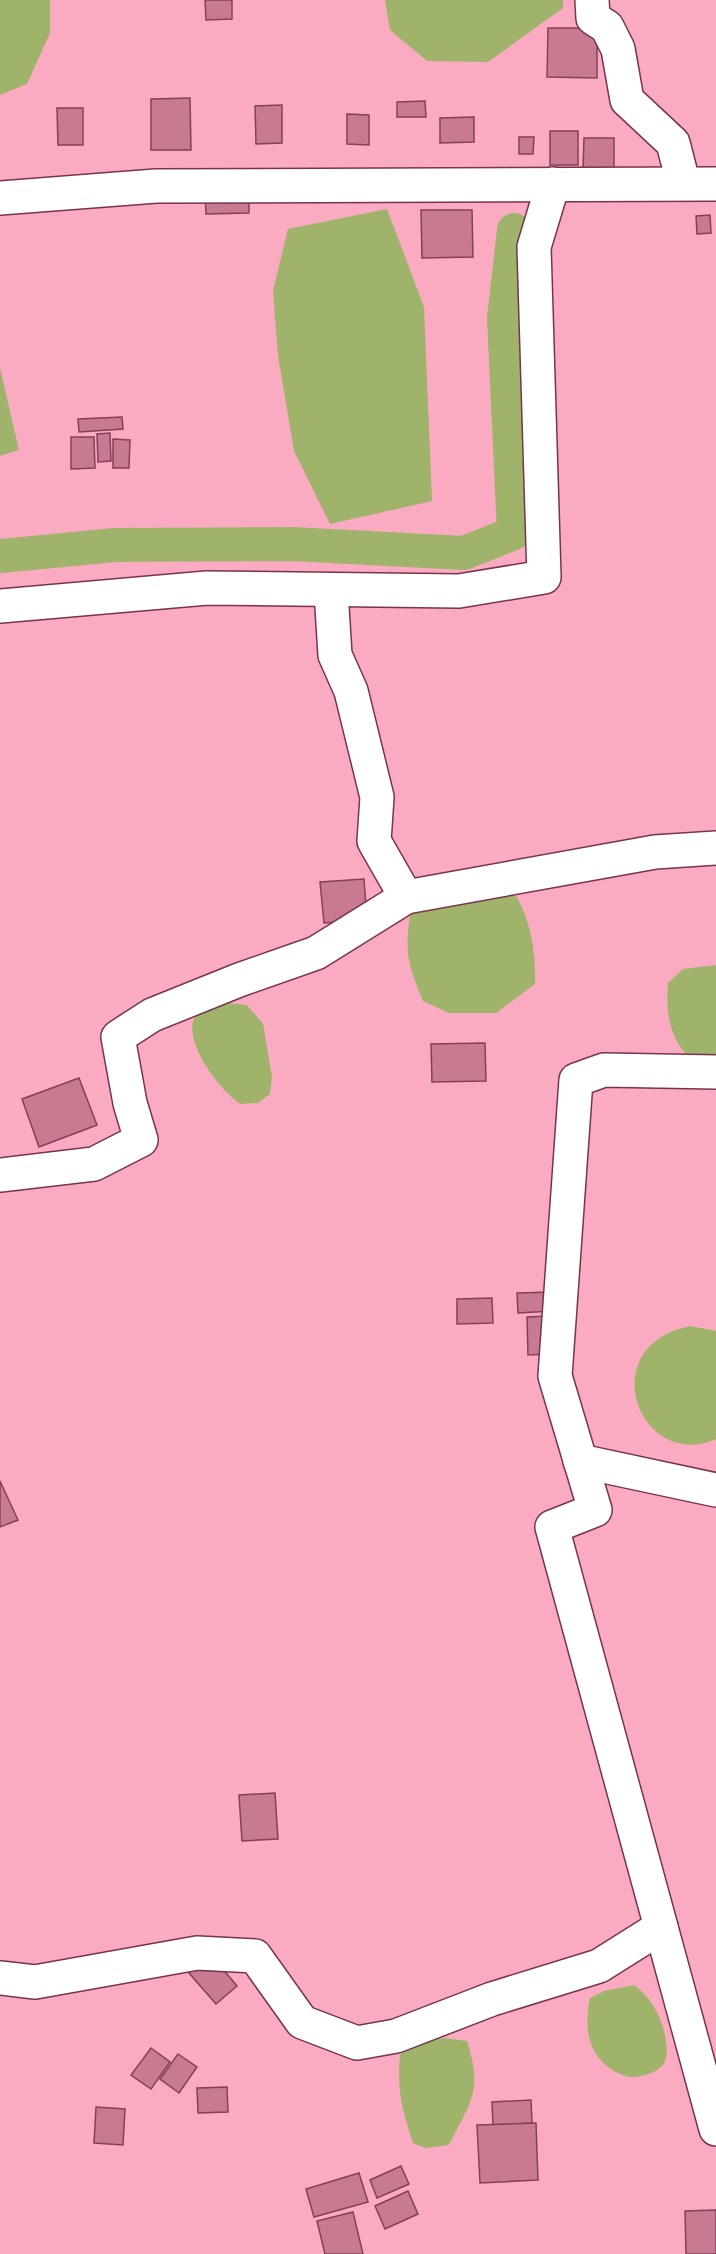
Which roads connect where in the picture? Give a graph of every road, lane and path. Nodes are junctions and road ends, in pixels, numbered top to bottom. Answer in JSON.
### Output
{"nodes":[{"id":1,"x":592,"y":0,"type":"edge"},
{"id":2,"x":683,"y":182,"type":"junction"},
{"id":3,"x":553,"y":184,"type":"junction"},
{"id":4,"x":716,"y":184,"type":"edge"},
{"id":5,"x":0,"y":198,"type":"edge"},
{"id":6,"x":331,"y":591,"type":"junction"},
{"id":7,"x":0,"y":606,"type":"edge"},
{"id":8,"x":716,"y":848,"type":"edge"},
{"id":9,"x":405,"y":897,"type":"junction"},
{"id":10,"x":716,"y":1072,"type":"edge"},
{"id":11,"x":0,"y":1174,"type":"edge"},
{"id":12,"x":580,"y":1461,"type":"junction"},
{"id":13,"x":716,"y":1490,"type":"edge"},
{"id":14,"x":661,"y":1927,"type":"junction"},
{"id":15,"x":0,"y":1978,"type":"edge"},
{"id":16,"x":716,"y":2129,"type":"edge"}],
"edges":[{"from":1,"to":2,"type":"street"},
{"from":2,"to":3,"type":"street"},
{"from":2,"to":4,"type":"street"},
{"from":3,"to":5,"type":"street"},
{"from":3,"to":6,"type":"street"},
{"from":6,"to":7,"type":"street"},
{"from":6,"to":9,"type":"street"},
{"from":8,"to":9,"type":"street"},
{"from":9,"to":11,"type":"street"},
{"from":10,"to":12,"type":"street"},
{"from":12,"to":13,"type":"street"},
{"from":12,"to":14,"type":"street"},
{"from":14,"to":15,"type":"street"},
{"from":14,"to":16,"type":"street"}]}
